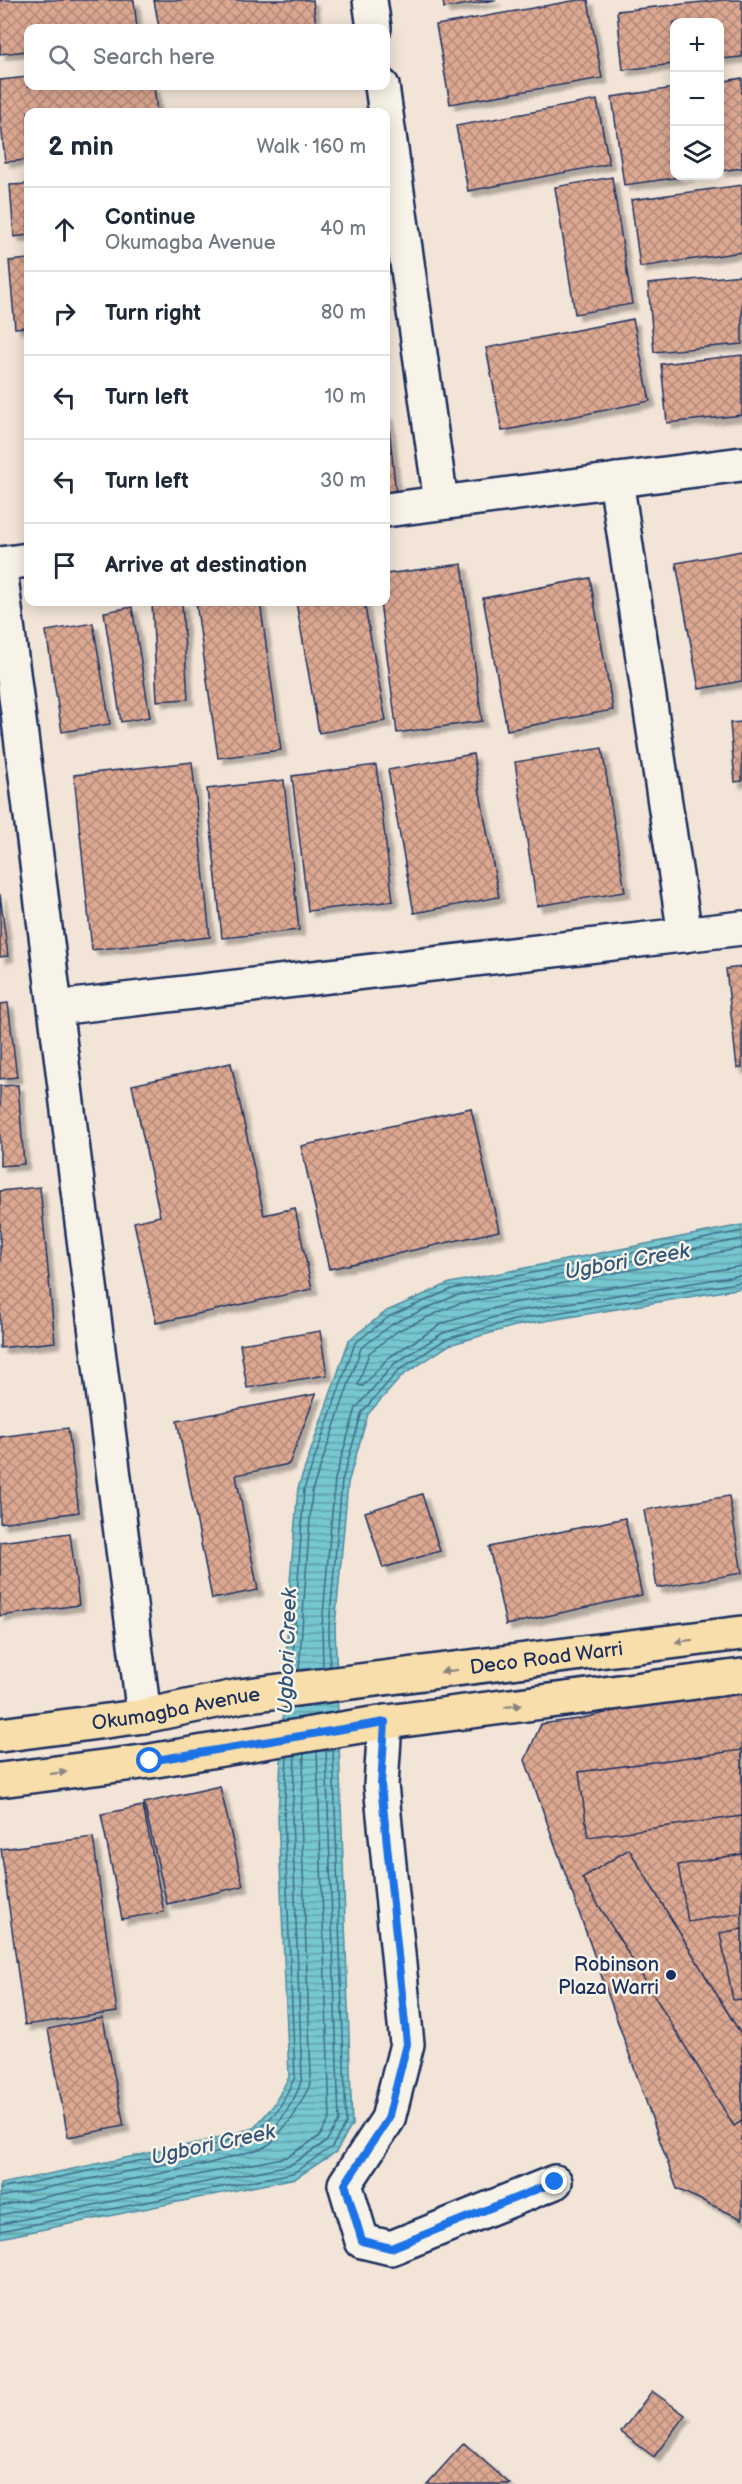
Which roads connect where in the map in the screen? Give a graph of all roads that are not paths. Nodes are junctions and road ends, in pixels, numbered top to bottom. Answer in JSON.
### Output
{"nodes":[{"id":1,"x":370,"y":0,"type":"edge"},
{"id":2,"x":373,"y":24,"type":"edge"},
{"id":3,"x":383,"y":90,"type":"edge"},
{"id":4,"x":385,"y":108,"type":"edge"},
{"id":5,"x":390,"y":142,"type":"edge"},
{"id":6,"x":742,"y":464,"type":"edge"},
{"id":7,"x":616,"y":480,"type":"junction"},
{"id":8,"x":441,"y":502,"type":"junction"},
{"id":9,"x":390,"y":509,"type":"edge"},
{"id":10,"x":24,"y":561,"type":"edge"},
{"id":11,"x":0,"y":566,"type":"edge"},
{"id":12,"x":742,"y":928,"type":"edge"},
{"id":13,"x":685,"y":935,"type":"junction"},
{"id":14,"x":56,"y":1008,"type":"junction"},
{"id":15,"x":742,"y":1633,"type":"edge"},
{"id":16,"x":742,"y":1676,"type":"edge"},
{"id":17,"x":352,"y":1683,"type":"joint"},
{"id":18,"x":144,"y":1716,"type":"junction"},
{"id":19,"x":378,"y":1723,"type":"junction"},
{"id":20,"x":0,"y":1735,"type":"edge"},
{"id":21,"x":0,"y":1780,"type":"edge"},
{"id":22,"x":555,"y":2182,"type":"dead end"}],
"edges":[{"from":1,"to":2,"type":"street"},
{"from":3,"to":4,"type":"street"},
{"from":5,"to":8,"type":"street"},
{"from":6,"to":7,"type":"street"},
{"from":7,"to":8,"type":"street"},
{"from":7,"to":13,"type":"street"},
{"from":8,"to":9,"type":"street"},
{"from":10,"to":11,"type":"street"},
{"from":11,"to":14,"type":"street"},
{"from":12,"to":13,"type":"street"},
{"from":13,"to":14,"type":"street"},
{"from":14,"to":18,"type":"street"},
{"from":15,"to":17,"type":"main road","name":"Deco Road Warri","one_way":true},
{"from":19,"to":16,"type":"main road","one_way":true},
{"from":17,"to":18,"type":"main road","name":"Okumagba Avenue"},
{"from":18,"to":20,"type":"main road","name":"Okumagba Avenue"},
{"from":21,"to":19,"type":"main road","one_way":true},
{"from":19,"to":22,"type":"street"}]}
